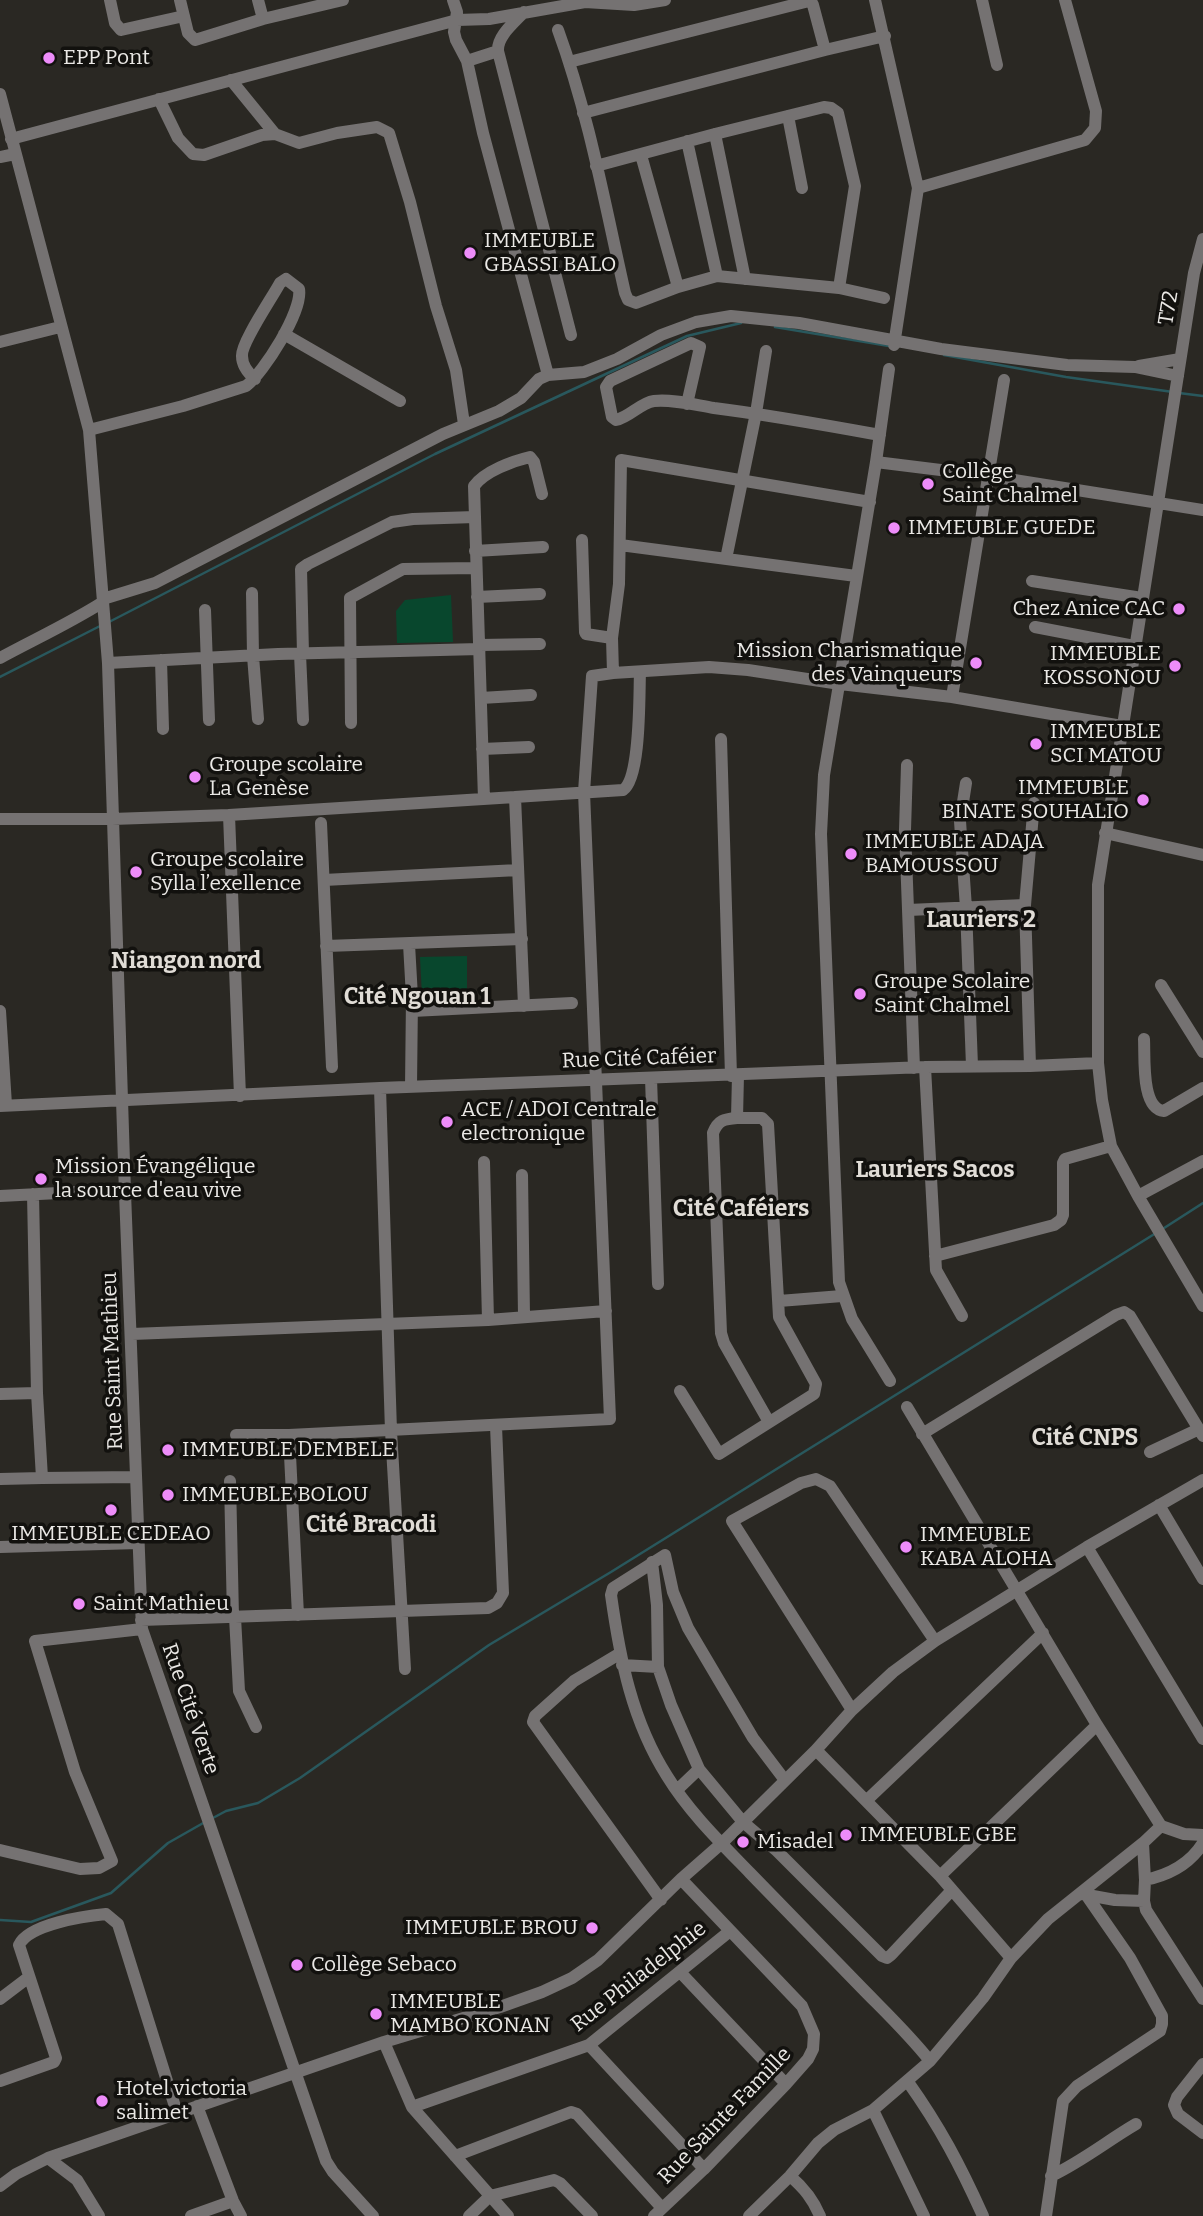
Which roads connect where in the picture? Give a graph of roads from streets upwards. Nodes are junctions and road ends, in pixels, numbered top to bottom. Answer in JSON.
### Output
{"nodes":[{"id":1,"x":110,"y":0,"type":"edge"},
{"id":2,"x":180,"y":0,"type":"edge"},
{"id":3,"x":258,"y":0,"type":"edge"},
{"id":4,"x":343,"y":0,"type":"edge"},
{"id":5,"x":453,"y":0,"type":"edge"},
{"id":6,"x":665,"y":0,"type":"edge"},
{"id":7,"x":874,"y":0,"type":"edge"},
{"id":8,"x":982,"y":0,"type":"edge"},
{"id":9,"x":1065,"y":0,"type":"edge"},
{"id":10,"x":573,"y":2,"type":"edge"},
{"id":11,"x":310,"y":4,"type":"edge"},
{"id":12,"x":540,"y":5,"type":"edge"},
{"id":13,"x":524,"y":12,"type":"junction"},
{"id":14,"x":184,"y":16,"type":"junction"},
{"id":15,"x":263,"y":19,"type":"junction"},
{"id":16,"x":457,"y":20,"type":"junction"},
{"id":17,"x":558,"y":30,"type":"dead end"},
{"id":18,"x":885,"y":36,"type":"junction"},
{"id":19,"x":825,"y":50,"type":"junction"},
{"id":20,"x":498,"y":51,"type":"junction"},
{"id":21,"x":467,"y":61,"type":"junction"},
{"id":22,"x":569,"y":62,"type":"junction"},
{"id":23,"x":997,"y":65,"type":"dead end"},
{"id":24,"x":231,"y":80,"type":"junction"},
{"id":25,"x":0,"y":94,"type":"edge"},
{"id":26,"x":159,"y":99,"type":"junction"},
{"id":27,"x":583,"y":113,"type":"junction"},
{"id":28,"x":788,"y":116,"type":"junction"},
{"id":29,"x":275,"y":134,"type":"junction"},
{"id":30,"x":715,"y":134,"type":"junction"},
{"id":31,"x":11,"y":139,"type":"junction"},
{"id":32,"x":687,"y":141,"type":"junction"},
{"id":33,"x":15,"y":154,"type":"junction"},
{"id":34,"x":641,"y":155,"type":"junction"},
{"id":35,"x":0,"y":157,"type":"edge"},
{"id":36,"x":596,"y":166,"type":"junction"},
{"id":37,"x":802,"y":188,"type":"dead end"},
{"id":38,"x":918,"y":188,"type":"junction"},
{"id":39,"x":1203,"y":239,"type":"edge"},
{"id":40,"x":717,"y":276,"type":"junction"},
{"id":41,"x":745,"y":279,"type":"junction"},
{"id":42,"x":678,"y":287,"type":"junction"},
{"id":43,"x":839,"y":288,"type":"junction"},
{"id":44,"x":884,"y":298,"type":"dead end"},
{"id":45,"x":61,"y":327,"type":"junction"},
{"id":46,"x":284,"y":334,"type":"junction"},
{"id":47,"x":571,"y":335,"type":"dead end"},
{"id":48,"x":0,"y":342,"type":"edge"},
{"id":49,"x":895,"y":343,"type":"junction"},
{"id":50,"x":766,"y":351,"type":"dead end"},
{"id":51,"x":1181,"y":359,"type":"junction"},
{"id":52,"x":1135,"y":367,"type":"junction"},
{"id":53,"x":890,"y":369,"type":"dead end"},
{"id":54,"x":548,"y":375,"type":"junction"},
{"id":55,"x":255,"y":379,"type":"junction"},
{"id":56,"x":1004,"y":380,"type":"dead end"},
{"id":57,"x":1177,"y":380,"type":"junction"},
{"id":58,"x":400,"y":401,"type":"dead end"},
{"id":59,"x":687,"y":404,"type":"junction"},
{"id":60,"x":756,"y":413,"type":"junction"},
{"id":61,"x":464,"y":424,"type":"junction"},
{"id":62,"x":89,"y":430,"type":"junction"},
{"id":63,"x":880,"y":435,"type":"junction"},
{"id":64,"x":876,"y":461,"type":"junction"},
{"id":65,"x":989,"y":477,"type":"junction"},
{"id":66,"x":742,"y":480,"type":"junction"},
{"id":67,"x":542,"y":494,"type":"dead end"},
{"id":68,"x":870,"y":502,"type":"junction"},
{"id":69,"x":1157,"y":502,"type":"junction"},
{"id":70,"x":1203,"y":510,"type":"edge"},
{"id":71,"x":475,"y":517,"type":"junction"},
{"id":72,"x":582,"y":540,"type":"dead end"},
{"id":73,"x":620,"y":545,"type":"junction"},
{"id":74,"x":543,"y":547,"type":"dead end"},
{"id":75,"x":475,"y":551,"type":"junction"},
{"id":76,"x":726,"y":559,"type":"junction"},
{"id":77,"x":475,"y":568,"type":"junction"},
{"id":78,"x":856,"y":576,"type":"junction"},
{"id":79,"x":1032,"y":581,"type":"dead end"},
{"id":80,"x":252,"y":593,"type":"dead end"},
{"id":81,"x":540,"y":594,"type":"dead end"},
{"id":82,"x":477,"y":597,"type":"junction"},
{"id":83,"x":1142,"y":598,"type":"junction"},
{"id":84,"x":103,"y":601,"type":"junction"},
{"id":85,"x":205,"y":610,"type":"dead end"},
{"id":86,"x":1035,"y":627,"type":"dead end"},
{"id":87,"x":612,"y":638,"type":"junction"},
{"id":88,"x":540,"y":644,"type":"dead end"},
{"id":89,"x":1134,"y":646,"type":"junction"},
{"id":90,"x":480,"y":648,"type":"junction"},
{"id":91,"x":350,"y":652,"type":"junction"},
{"id":92,"x":301,"y":654,"type":"junction"},
{"id":93,"x":253,"y":656,"type":"junction"},
{"id":94,"x":0,"y":658,"type":"edge"},
{"id":95,"x":206,"y":658,"type":"junction"},
{"id":96,"x":161,"y":660,"type":"junction"},
{"id":97,"x":108,"y":663,"type":"junction"},
{"id":98,"x":640,"y":672,"type":"junction"},
{"id":99,"x":613,"y":673,"type":"junction"},
{"id":100,"x":840,"y":684,"type":"junction"},
{"id":101,"x":531,"y":695,"type":"dead end"},
{"id":102,"x":952,"y":697,"type":"junction"},
{"id":103,"x":481,"y":698,"type":"junction"},
{"id":104,"x":258,"y":719,"type":"dead end"},
{"id":105,"x":209,"y":720,"type":"dead end"},
{"id":106,"x":303,"y":720,"type":"dead end"},
{"id":107,"x":351,"y":723,"type":"dead end"},
{"id":108,"x":1122,"y":726,"type":"junction"},
{"id":109,"x":163,"y":729,"type":"dead end"},
{"id":110,"x":721,"y":739,"type":"dead end"},
{"id":111,"x":530,"y":747,"type":"dead end"},
{"id":112,"x":482,"y":749,"type":"junction"},
{"id":113,"x":907,"y":765,"type":"dead end"},
{"id":114,"x":966,"y":783,"type":"dead end"},
{"id":115,"x":584,"y":792,"type":"junction"},
{"id":116,"x":515,"y":797,"type":"junction"},
{"id":117,"x":484,"y":799,"type":"junction"},
{"id":118,"x":1034,"y":803,"type":"dead end"},
{"id":119,"x":229,"y":815,"type":"junction"},
{"id":120,"x":0,"y":818,"type":"edge"},
{"id":121,"x":112,"y":819,"type":"junction"},
{"id":122,"x":321,"y":823,"type":"dead end"},
{"id":123,"x":1105,"y":833,"type":"junction"},
{"id":124,"x":1203,"y":855,"type":"edge"},
{"id":125,"x":518,"y":870,"type":"junction"},
{"id":126,"x":324,"y":880,"type":"junction"},
{"id":127,"x":1025,"y":905,"type":"junction"},
{"id":128,"x":966,"y":908,"type":"junction"},
{"id":129,"x":908,"y":910,"type":"junction"},
{"id":130,"x":522,"y":939,"type":"junction"},
{"id":131,"x":409,"y":944,"type":"junction"},
{"id":132,"x":326,"y":946,"type":"junction"},
{"id":133,"x":1161,"y":985,"type":"dead end"},
{"id":134,"x":572,"y":1003,"type":"dead end"},
{"id":135,"x":524,"y":1006,"type":"junction"},
{"id":136,"x":0,"y":1011,"type":"edge"},
{"id":137,"x":412,"y":1012,"type":"junction"},
{"id":138,"x":0,"y":1030,"type":"edge"},
{"id":139,"x":1144,"y":1039,"type":"dead end"},
{"id":140,"x":1203,"y":1052,"type":"edge"},
{"id":141,"x":1098,"y":1063,"type":"junction"},
{"id":142,"x":972,"y":1066,"type":"junction"},
{"id":143,"x":1030,"y":1066,"type":"junction"},
{"id":144,"x":332,"y":1067,"type":"dead end"},
{"id":145,"x":920,"y":1067,"type":"junction"},
{"id":146,"x":830,"y":1071,"type":"junction"},
{"id":147,"x":734,"y":1076,"type":"junction"},
{"id":148,"x":651,"y":1078,"type":"junction"},
{"id":149,"x":596,"y":1080,"type":"junction"},
{"id":150,"x":411,"y":1087,"type":"junction"},
{"id":151,"x":380,"y":1088,"type":"junction"},
{"id":152,"x":1203,"y":1088,"type":"edge"},
{"id":153,"x":240,"y":1096,"type":"junction"},
{"id":154,"x":122,"y":1101,"type":"junction"},
{"id":155,"x":3,"y":1105,"type":"edge"},
{"id":156,"x":737,"y":1118,"type":"junction"},
{"id":157,"x":1111,"y":1146,"type":"junction"},
{"id":158,"x":1203,"y":1161,"type":"edge"},
{"id":159,"x":484,"y":1162,"type":"dead end"},
{"id":160,"x":522,"y":1175,"type":"dead end"},
{"id":161,"x":125,"y":1193,"type":"junction"},
{"id":162,"x":33,"y":1194,"type":"junction"},
{"id":163,"x":0,"y":1196,"type":"edge"},
{"id":164,"x":1138,"y":1196,"type":"junction"},
{"id":165,"x":935,"y":1256,"type":"junction"},
{"id":166,"x":658,"y":1284,"type":"dead end"},
{"id":167,"x":842,"y":1296,"type":"junction"},
{"id":168,"x":779,"y":1301,"type":"junction"},
{"id":169,"x":1203,"y":1306,"type":"edge"},
{"id":170,"x":606,"y":1311,"type":"junction"},
{"id":171,"x":524,"y":1316,"type":"junction"},
{"id":172,"x":962,"y":1316,"type":"dead end"},
{"id":173,"x":488,"y":1320,"type":"junction"},
{"id":174,"x":389,"y":1324,"type":"junction"},
{"id":175,"x":132,"y":1334,"type":"junction"},
{"id":176,"x":890,"y":1381,"type":"dead end"},
{"id":177,"x":680,"y":1391,"type":"dead end"},
{"id":178,"x":37,"y":1393,"type":"junction"},
{"id":179,"x":0,"y":1394,"type":"edge"},
{"id":180,"x":907,"y":1407,"type":"dead end"},
{"id":181,"x":769,"y":1422,"type":"junction"},
{"id":182,"x":496,"y":1426,"type":"junction"},
{"id":183,"x":391,"y":1431,"type":"junction"},
{"id":184,"x":1201,"y":1432,"type":"edge"},
{"id":185,"x":922,"y":1434,"type":"junction"},
{"id":186,"x":236,"y":1435,"type":"dead end"},
{"id":187,"x":289,"y":1435,"type":"junction"},
{"id":188,"x":1150,"y":1452,"type":"dead end"},
{"id":189,"x":136,"y":1477,"type":"junction"},
{"id":190,"x":42,"y":1478,"type":"junction"},
{"id":191,"x":0,"y":1479,"type":"edge"},
{"id":192,"x":1203,"y":1480,"type":"edge"},
{"id":193,"x":230,"y":1481,"type":"dead end"},
{"id":194,"x":1158,"y":1505,"type":"junction"},
{"id":195,"x":138,"y":1543,"type":"junction"},
{"id":196,"x":0,"y":1547,"type":"edge"},
{"id":197,"x":1087,"y":1547,"type":"junction"},
{"id":198,"x":652,"y":1562,"type":"junction"},
{"id":199,"x":1203,"y":1579,"type":"edge"},
{"id":200,"x":1017,"y":1591,"type":"junction"},
{"id":201,"x":401,"y":1612,"type":"junction"},
{"id":202,"x":298,"y":1615,"type":"junction"},
{"id":203,"x":234,"y":1617,"type":"junction"},
{"id":204,"x":142,"y":1625,"type":"junction"},
{"id":205,"x":1044,"y":1633,"type":"junction"},
{"id":206,"x":935,"y":1641,"type":"junction"},
{"id":207,"x":621,"y":1659,"type":"junction"},
{"id":208,"x":658,"y":1667,"type":"junction"},
{"id":209,"x":405,"y":1669,"type":"dead end"},
{"id":210,"x":852,"y":1710,"type":"junction"},
{"id":211,"x":1097,"y":1725,"type":"junction"},
{"id":212,"x":256,"y":1727,"type":"dead end"},
{"id":213,"x":1203,"y":1739,"type":"edge"},
{"id":214,"x":816,"y":1750,"type":"junction"},
{"id":215,"x":699,"y":1769,"type":"junction"},
{"id":216,"x":784,"y":1779,"type":"junction"},
{"id":217,"x":677,"y":1790,"type":"junction"},
{"id":218,"x":867,"y":1800,"type":"junction"},
{"id":219,"x":743,"y":1822,"type":"junction"},
{"id":220,"x":1161,"y":1826,"type":"junction"},
{"id":221,"x":1203,"y":1835,"type":"edge"},
{"id":222,"x":722,"y":1843,"type":"junction"},
{"id":223,"x":1143,"y":1843,"type":"junction"},
{"id":224,"x":1203,"y":1843,"type":"edge"},
{"id":225,"x":0,"y":1850,"type":"edge"},
{"id":226,"x":940,"y":1876,"type":"junction"},
{"id":227,"x":681,"y":1879,"type":"junction"},
{"id":228,"x":1145,"y":1880,"type":"junction"},
{"id":229,"x":952,"y":1890,"type":"junction"},
{"id":230,"x":1084,"y":1895,"type":"junction"},
{"id":231,"x":661,"y":1900,"type":"junction"},
{"id":232,"x":1144,"y":1901,"type":"junction"},
{"id":233,"x":730,"y":1931,"type":"junction"},
{"id":234,"x":1011,"y":1958,"type":"junction"},
{"id":235,"x":680,"y":1972,"type":"junction"},
{"id":236,"x":29,"y":1977,"type":"junction"},
{"id":237,"x":0,"y":1999,"type":"edge"},
{"id":238,"x":1203,"y":1999,"type":"edge"},
{"id":239,"x":384,"y":2042,"type":"junction"},
{"id":240,"x":589,"y":2045,"type":"junction"},
{"id":241,"x":930,"y":2061,"type":"junction"},
{"id":242,"x":1203,"y":2064,"type":"edge"},
{"id":243,"x":295,"y":2073,"type":"junction"},
{"id":244,"x":0,"y":2081,"type":"edge"},
{"id":245,"x":908,"y":2082,"type":"junction"},
{"id":246,"x":786,"y":2084,"type":"junction"},
{"id":247,"x":197,"y":2106,"type":"junction"},
{"id":248,"x":412,"y":2106,"type":"junction"},
{"id":249,"x":873,"y":2110,"type":"junction"},
{"id":250,"x":177,"y":2113,"type":"junction"},
{"id":251,"x":1136,"y":2124,"type":"dead end"},
{"id":252,"x":1203,"y":2133,"type":"edge"},
{"id":253,"x":455,"y":2156,"type":"junction"},
{"id":254,"x":48,"y":2158,"type":"junction"},
{"id":255,"x":704,"y":2169,"type":"junction"},
{"id":256,"x":790,"y":2176,"type":"junction"},
{"id":257,"x":1051,"y":2176,"type":"junction"},
{"id":258,"x":0,"y":2186,"type":"edge"},
{"id":259,"x":490,"y":2196,"type":"junction"},
{"id":260,"x":233,"y":2201,"type":"junction"},
{"id":261,"x":658,"y":2212,"type":"edge"},
{"id":262,"x":100,"y":2216,"type":"edge"},
{"id":263,"x":191,"y":2216,"type":"edge"},
{"id":264,"x":242,"y":2216,"type":"edge"},
{"id":265,"x":373,"y":2216,"type":"edge"},
{"id":266,"x":469,"y":2216,"type":"edge"},
{"id":267,"x":508,"y":2216,"type":"edge"},
{"id":268,"x":592,"y":2216,"type":"edge"},
{"id":269,"x":749,"y":2216,"type":"edge"},
{"id":270,"x":820,"y":2216,"type":"edge"},
{"id":271,"x":924,"y":2216,"type":"edge"},
{"id":272,"x":983,"y":2216,"type":"edge"},
{"id":273,"x":1046,"y":2216,"type":"edge"}],
"edges":[{"from":1,"to":14,"type":"street"},
{"from":2,"to":14,"type":"street"},
{"from":3,"to":15,"type":"street"},
{"from":4,"to":11,"type":"street"},
{"from":5,"to":16,"type":"street"},
{"from":6,"to":10,"type":"street"},
{"from":7,"to":18,"type":"street"},
{"from":8,"to":23,"type":"street"},
{"from":9,"to":38,"type":"street"},
{"from":10,"to":12,"type":"street"},
{"from":11,"to":15,"type":"street"},
{"from":12,"to":13,"type":"street"},
{"from":13,"to":16,"type":"street"},
{"from":13,"to":20,"type":"street"},
{"from":14,"to":15,"type":"street"},
{"from":16,"to":21,"type":"street"},
{"from":16,"to":24,"type":"street"},
{"from":17,"to":22,"type":"street"},
{"from":18,"to":19,"type":"street"},
{"from":18,"to":38,"type":"street"},
{"from":19,"to":22,"type":"street"},
{"from":19,"to":27,"type":"street"},
{"from":20,"to":21,"type":"street"},
{"from":20,"to":47,"type":"street"},
{"from":21,"to":54,"type":"street"},
{"from":22,"to":27,"type":"street"},
{"from":24,"to":26,"type":"street"},
{"from":24,"to":29,"type":"street"},
{"from":25,"to":31,"type":"street","name":"Rue Saint Mathieu"},
{"from":26,"to":29,"type":"street"},
{"from":26,"to":31,"type":"street"},
{"from":27,"to":36,"type":"street"},
{"from":28,"to":30,"type":"street"},
{"from":28,"to":37,"type":"street"},
{"from":28,"to":43,"type":"street"},
{"from":29,"to":61,"type":"street"},
{"from":30,"to":32,"type":"street"},
{"from":30,"to":41,"type":"street"},
{"from":31,"to":33,"type":"street","name":"Rue Saint Mathieu"},
{"from":32,"to":34,"type":"street"},
{"from":32,"to":40,"type":"street"},
{"from":33,"to":35,"type":"street"},
{"from":33,"to":45,"type":"street","name":"Rue Saint Mathieu"},
{"from":34,"to":36,"type":"street"},
{"from":34,"to":42,"type":"street"},
{"from":36,"to":42,"type":"street"},
{"from":38,"to":49,"type":"street"},
{"from":39,"to":51,"type":"street","name":"T72"},
{"from":40,"to":41,"type":"street"},
{"from":40,"to":42,"type":"street"},
{"from":41,"to":43,"type":"street"},
{"from":43,"to":44,"type":"street"},
{"from":45,"to":48,"type":"street"},
{"from":45,"to":62,"type":"street","name":"Rue Saint Mathieu"},
{"from":46,"to":55,"type":"street"},
{"from":46,"to":55,"type":"street"},
{"from":46,"to":58,"type":"street"},
{"from":49,"to":52,"type":"street"},
{"from":49,"to":54,"type":"street"},
{"from":50,"to":60,"type":"street"},
{"from":51,"to":52,"type":"street"},
{"from":51,"to":57,"type":"street","name":"T72"},
{"from":52,"to":57,"type":"street"},
{"from":53,"to":63,"type":"street"},
{"from":54,"to":61,"type":"street"},
{"from":55,"to":62,"type":"street"},
{"from":56,"to":65,"type":"street"},
{"from":57,"to":69,"type":"street","name":"T72"},
{"from":59,"to":59,"type":"street"},
{"from":59,"to":60,"type":"street"},
{"from":60,"to":63,"type":"street"},
{"from":60,"to":66,"type":"street"},
{"from":61,"to":84,"type":"street"},
{"from":62,"to":84,"type":"street","name":"Rue Saint Mathieu"},
{"from":63,"to":64,"type":"street"},
{"from":64,"to":65,"type":"street"},
{"from":64,"to":68,"type":"street"},
{"from":65,"to":69,"type":"street"},
{"from":65,"to":102,"type":"street"},
{"from":66,"to":68,"type":"street"},
{"from":66,"to":73,"type":"street"},
{"from":66,"to":76,"type":"street"},
{"from":67,"to":71,"type":"street"},
{"from":68,"to":78,"type":"street"},
{"from":69,"to":70,"type":"street"},
{"from":69,"to":83,"type":"street","name":"T72"},
{"from":71,"to":75,"type":"street"},
{"from":71,"to":92,"type":"street"},
{"from":72,"to":87,"type":"street"},
{"from":73,"to":76,"type":"street"},
{"from":73,"to":87,"type":"street"},
{"from":74,"to":75,"type":"street"},
{"from":75,"to":77,"type":"street"},
{"from":76,"to":78,"type":"street"},
{"from":77,"to":82,"type":"street"},
{"from":77,"to":91,"type":"street"},
{"from":78,"to":100,"type":"street"},
{"from":79,"to":83,"type":"street"},
{"from":80,"to":93,"type":"street"},
{"from":81,"to":82,"type":"street"},
{"from":82,"to":90,"type":"street"},
{"from":83,"to":89,"type":"street","name":"T72"},
{"from":84,"to":94,"type":"street"},
{"from":84,"to":97,"type":"street","name":"Rue Saint Mathieu"},
{"from":85,"to":95,"type":"street"},
{"from":86,"to":89,"type":"street"},
{"from":87,"to":99,"type":"street"},
{"from":88,"to":90,"type":"street"},
{"from":89,"to":108,"type":"street","name":"T72"},
{"from":90,"to":91,"type":"street"},
{"from":90,"to":103,"type":"street"},
{"from":91,"to":92,"type":"street"},
{"from":91,"to":107,"type":"street"},
{"from":92,"to":93,"type":"street"},
{"from":92,"to":106,"type":"street"},
{"from":93,"to":95,"type":"street"},
{"from":93,"to":104,"type":"street"},
{"from":95,"to":96,"type":"street"},
{"from":95,"to":105,"type":"street"},
{"from":96,"to":97,"type":"street"},
{"from":96,"to":109,"type":"street"},
{"from":97,"to":121,"type":"street","name":"Rue Saint Mathieu"},
{"from":98,"to":99,"type":"street"},
{"from":98,"to":100,"type":"street"},
{"from":98,"to":115,"type":"street"},
{"from":99,"to":115,"type":"street"},
{"from":100,"to":102,"type":"street"},
{"from":100,"to":146,"type":"street"},
{"from":101,"to":103,"type":"street"},
{"from":102,"to":108,"type":"street"},
{"from":103,"to":112,"type":"street"},
{"from":108,"to":123,"type":"street","name":"T72"},
{"from":110,"to":147,"type":"street"},
{"from":111,"to":112,"type":"street"},
{"from":112,"to":117,"type":"street"},
{"from":113,"to":129,"type":"street"},
{"from":114,"to":128,"type":"street"},
{"from":115,"to":116,"type":"street"},
{"from":115,"to":149,"type":"street"},
{"from":116,"to":117,"type":"street"},
{"from":116,"to":125,"type":"street"},
{"from":117,"to":119,"type":"street"},
{"from":118,"to":127,"type":"street"},
{"from":119,"to":121,"type":"street"},
{"from":119,"to":153,"type":"street"},
{"from":120,"to":121,"type":"street"},
{"from":121,"to":154,"type":"street","name":"Rue Saint Mathieu"},
{"from":122,"to":126,"type":"street"},
{"from":123,"to":124,"type":"street"},
{"from":123,"to":141,"type":"street","name":"T72"},
{"from":125,"to":126,"type":"street"},
{"from":125,"to":130,"type":"street"},
{"from":126,"to":132,"type":"street"},
{"from":127,"to":128,"type":"street"},
{"from":127,"to":143,"type":"street"},
{"from":128,"to":129,"type":"street"},
{"from":128,"to":142,"type":"street"},
{"from":129,"to":145,"type":"street"},
{"from":130,"to":131,"type":"street"},
{"from":130,"to":135,"type":"street"},
{"from":131,"to":132,"type":"street"},
{"from":131,"to":137,"type":"street"},
{"from":132,"to":144,"type":"street"},
{"from":133,"to":140,"type":"street"},
{"from":134,"to":135,"type":"street"},
{"from":135,"to":137,"type":"street"},
{"from":136,"to":138,"type":"street"},
{"from":137,"to":150,"type":"street"},
{"from":138,"to":155,"type":"street"},
{"from":139,"to":152,"type":"street"},
{"from":141,"to":143,"type":"street","name":"Rue Cité Caféier"},
{"from":141,"to":157,"type":"street","name":"T72"},
{"from":142,"to":143,"type":"street","name":"Rue Cité Caféier"},
{"from":142,"to":145,"type":"street","name":"Rue Cité Caféier"},
{"from":145,"to":146,"type":"street","name":"Rue Cité Caféier"},
{"from":145,"to":165,"type":"street"},
{"from":146,"to":147,"type":"street","name":"Rue Cité Caféier"},
{"from":146,"to":167,"type":"street"},
{"from":147,"to":148,"type":"street","name":"Rue Cité Caféier"},
{"from":147,"to":156,"type":"street"},
{"from":148,"to":149,"type":"street","name":"Rue Cité Caféier"},
{"from":148,"to":166,"type":"street"},
{"from":149,"to":150,"type":"street","name":"Rue Cité Caféier"},
{"from":149,"to":170,"type":"street"},
{"from":150,"to":151,"type":"street","name":"Rue Cité Caféier"},
{"from":151,"to":153,"type":"street","name":"Rue Cité Caféier"},
{"from":151,"to":174,"type":"street"},
{"from":153,"to":154,"type":"street","name":"Rue Cité Caféier"},
{"from":154,"to":155,"type":"street","name":"Rue Cité Caféier"},
{"from":154,"to":161,"type":"street","name":"Rue Saint Mathieu"},
{"from":156,"to":168,"type":"street"},
{"from":156,"to":181,"type":"street"},
{"from":157,"to":164,"type":"street","name":"T72"},
{"from":157,"to":165,"type":"street"},
{"from":158,"to":164,"type":"street"},
{"from":159,"to":173,"type":"street"},
{"from":160,"to":171,"type":"street"},
{"from":161,"to":162,"type":"street"},
{"from":161,"to":175,"type":"street","name":"Rue Saint Mathieu"},
{"from":162,"to":163,"type":"street"},
{"from":162,"to":178,"type":"street"},
{"from":164,"to":169,"type":"street","name":"T72"},
{"from":165,"to":172,"type":"street"},
{"from":167,"to":168,"type":"street"},
{"from":167,"to":176,"type":"street"},
{"from":168,"to":181,"type":"street"},
{"from":170,"to":171,"type":"street"},
{"from":170,"to":182,"type":"street"},
{"from":171,"to":173,"type":"street"},
{"from":173,"to":174,"type":"street"},
{"from":174,"to":175,"type":"street"},
{"from":174,"to":183,"type":"street"},
{"from":175,"to":189,"type":"street","name":"Rue Saint Mathieu"},
{"from":177,"to":181,"type":"street"},
{"from":178,"to":179,"type":"street"},
{"from":178,"to":190,"type":"street"},
{"from":180,"to":185,"type":"street"},
{"from":182,"to":183,"type":"street"},
{"from":182,"to":201,"type":"street"},
{"from":183,"to":187,"type":"street"},
{"from":183,"to":201,"type":"street"},
{"from":184,"to":185,"type":"street"},
{"from":184,"to":188,"type":"street"},
{"from":185,"to":200,"type":"street"},
{"from":186,"to":187,"type":"street"},
{"from":187,"to":202,"type":"street"},
{"from":189,"to":190,"type":"street"},
{"from":189,"to":195,"type":"street","name":"Rue Saint Mathieu"},
{"from":190,"to":191,"type":"street"},
{"from":192,"to":194,"type":"street"},
{"from":193,"to":203,"type":"street"},
{"from":194,"to":197,"type":"street"},
{"from":194,"to":199,"type":"street"},
{"from":195,"to":196,"type":"street"},
{"from":195,"to":204,"type":"street","name":"Rue Saint Mathieu"},
{"from":197,"to":200,"type":"street"},
{"from":197,"to":213,"type":"street"},
{"from":198,"to":207,"type":"street"},
{"from":198,"to":208,"type":"street"},
{"from":198,"to":216,"type":"street"},
{"from":200,"to":205,"type":"street"},
{"from":200,"to":206,"type":"street"},
{"from":201,"to":202,"type":"street"},
{"from":201,"to":209,"type":"street"},
{"from":202,"to":203,"type":"street"},
{"from":203,"to":204,"type":"street"},
{"from":203,"to":212,"type":"street"},
{"from":204,"to":225,"type":"street"},
{"from":204,"to":243,"type":"street","name":"Rue Cité Verte"},
{"from":205,"to":211,"type":"street"},
{"from":205,"to":218,"type":"street"},
{"from":206,"to":210,"type":"street"},
{"from":206,"to":210,"type":"street"},
{"from":207,"to":208,"type":"street"},
{"from":207,"to":217,"type":"street"},
{"from":207,"to":231,"type":"street"},
{"from":208,"to":215,"type":"street"},
{"from":210,"to":214,"type":"street"},
{"from":211,"to":220,"type":"street"},
{"from":211,"to":226,"type":"street"},
{"from":214,"to":216,"type":"street"},
{"from":214,"to":218,"type":"street"},
{"from":215,"to":217,"type":"street"},
{"from":215,"to":219,"type":"street"},
{"from":216,"to":219,"type":"street"},
{"from":217,"to":222,"type":"street"},
{"from":218,"to":226,"type":"street"},
{"from":219,"to":222,"type":"street"},
{"from":219,"to":229,"type":"street"},
{"from":220,"to":221,"type":"street"},
{"from":220,"to":223,"type":"street"},
{"from":222,"to":227,"type":"street"},
{"from":222,"to":241,"type":"street"},
{"from":223,"to":228,"type":"street"},
{"from":223,"to":230,"type":"street"},
{"from":224,"to":228,"type":"street"},
{"from":226,"to":229,"type":"street"},
{"from":227,"to":231,"type":"street"},
{"from":227,"to":233,"type":"street","name":"Rue Sainte Famille"},
{"from":228,"to":232,"type":"street"},
{"from":229,"to":234,"type":"street"},
{"from":230,"to":232,"type":"street"},
{"from":230,"to":234,"type":"street"},
{"from":230,"to":257,"type":"street"},
{"from":231,"to":239,"type":"street"},
{"from":232,"to":238,"type":"street"},
{"from":233,"to":235,"type":"street","name":"Rue Philadelphie"},
{"from":233,"to":246,"type":"street","name":"Rue Sainte Famille"},
{"from":234,"to":241,"type":"street"},
{"from":235,"to":240,"type":"street","name":"Rue Philadelphie"},
{"from":235,"to":246,"type":"street"},
{"from":236,"to":237,"type":"street"},
{"from":236,"to":244,"type":"street"},
{"from":236,"to":250,"type":"street"},
{"from":239,"to":243,"type":"street"},
{"from":239,"to":248,"type":"street"},
{"from":240,"to":248,"type":"street","name":"Rue Philadelphie"},
{"from":240,"to":255,"type":"street"},
{"from":241,"to":245,"type":"street"},
{"from":242,"to":252,"type":"street"},
{"from":243,"to":247,"type":"street"},
{"from":243,"to":265,"type":"street","name":"Rue Cité Verte"},
{"from":245,"to":249,"type":"street"},
{"from":245,"to":272,"type":"street"},
{"from":246,"to":255,"type":"street","name":"Rue Sainte Famille"},
{"from":247,"to":250,"type":"street"},
{"from":247,"to":260,"type":"street"},
{"from":248,"to":253,"type":"street"},
{"from":249,"to":256,"type":"street"},
{"from":249,"to":271,"type":"street"},
{"from":250,"to":254,"type":"street"},
{"from":251,"to":257,"type":"street"},
{"from":253,"to":259,"type":"street"},
{"from":253,"to":261,"type":"street"},
{"from":254,"to":258,"type":"street"},
{"from":254,"to":262,"type":"street"},
{"from":255,"to":261,"type":"street","name":"Rue Sainte Famille"},
{"from":256,"to":269,"type":"street"},
{"from":256,"to":270,"type":"street"},
{"from":257,"to":273,"type":"street"},
{"from":259,"to":266,"type":"street"},
{"from":259,"to":267,"type":"street"},
{"from":259,"to":268,"type":"street"},
{"from":260,"to":263,"type":"street"},
{"from":260,"to":264,"type":"street"}]}
